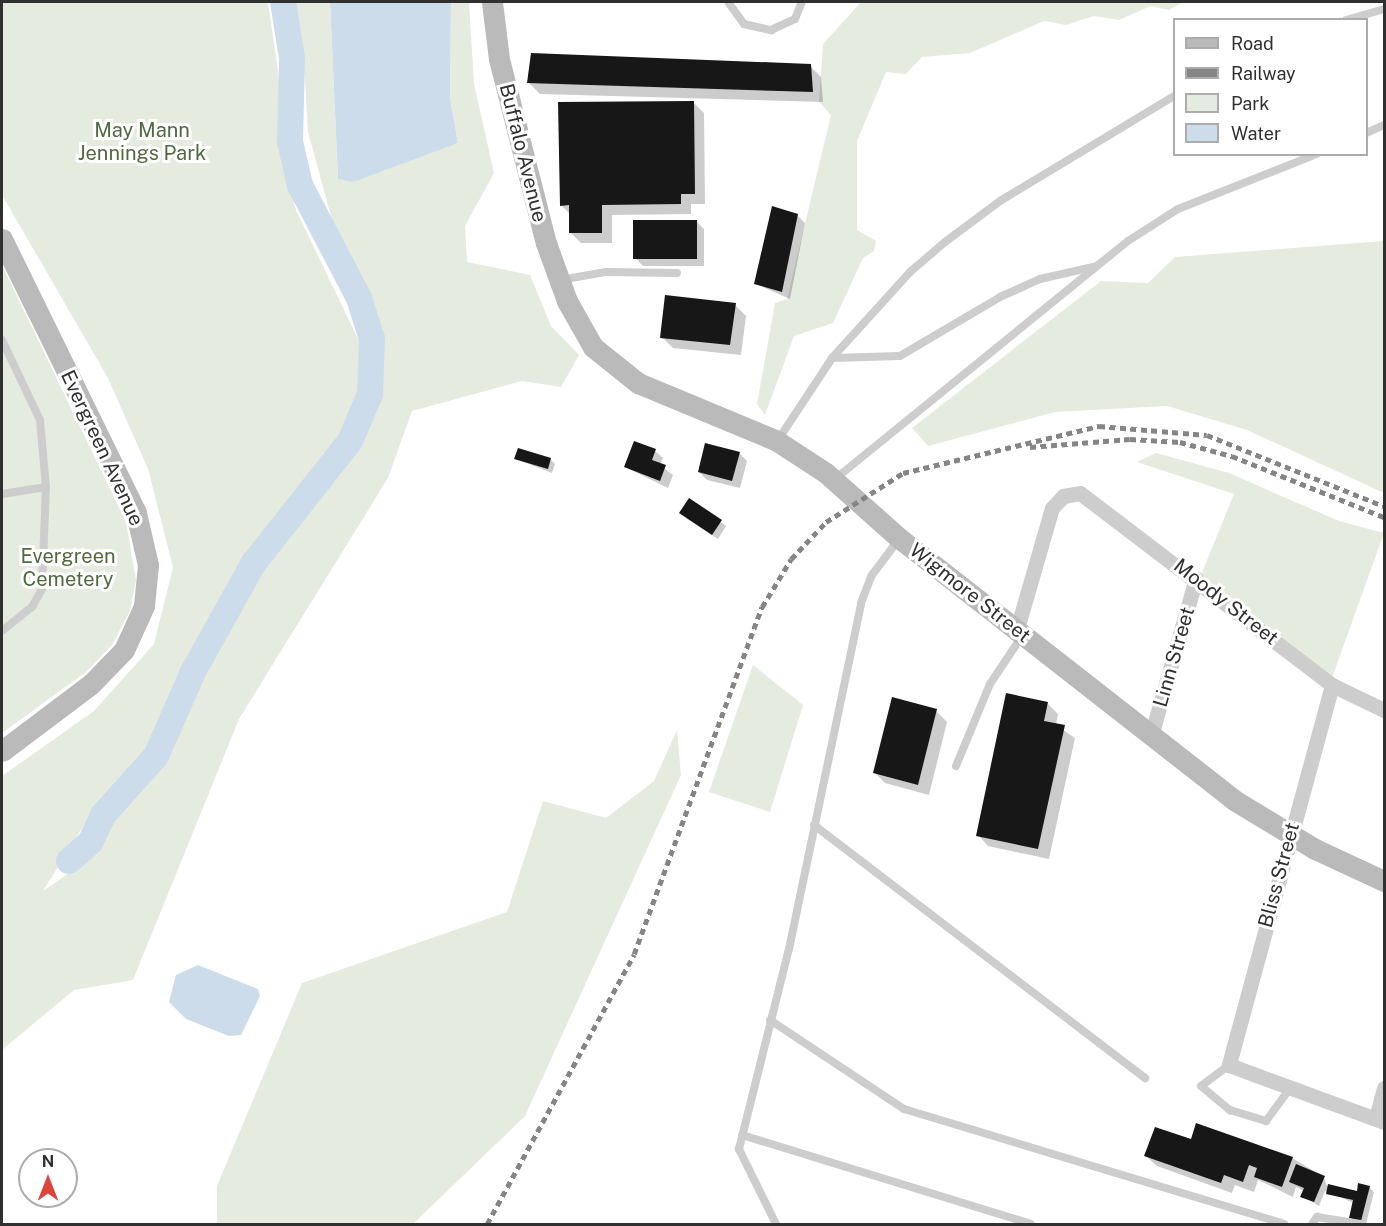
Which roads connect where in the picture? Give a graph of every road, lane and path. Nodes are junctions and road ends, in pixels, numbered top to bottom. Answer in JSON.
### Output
{"nodes":[{"id":1,"x":492,"y":2,"type":"edge"},
{"id":2,"x":728,"y":2,"type":"edge"},
{"id":3,"x":802,"y":2,"type":"edge"},
{"id":4,"x":1384,"y":9,"type":"edge"},
{"id":5,"x":1353,"y":18,"type":"edge"},
{"id":6,"x":1173,"y":97,"type":"edge"},
{"id":7,"x":1384,"y":125,"type":"edge"},
{"id":8,"x":1368,"y":132,"type":"edge"},
{"id":9,"x":1312,"y":156,"type":"edge"},
{"id":10,"x":2,"y":239,"type":"edge"},
{"id":11,"x":1099,"y":266,"type":"junction"},
{"id":12,"x":677,"y":273,"type":"dead end"},
{"id":13,"x":559,"y":280,"type":"junction"},
{"id":14,"x":567,"y":301,"type":"joint"},
{"id":15,"x":2,"y":340,"type":"edge"},
{"id":16,"x":832,"y":358,"type":"junction"},
{"id":17,"x":777,"y":441,"type":"junction"},
{"id":18,"x":834,"y":480,"type":"junction"},
{"id":19,"x":46,"y":487,"type":"junction"},
{"id":20,"x":2,"y":494,"type":"edge"},
{"id":21,"x":899,"y":537,"type":"junction"},
{"id":22,"x":1196,"y":578,"type":"junction"},
{"id":23,"x":2,"y":631,"type":"edge"},
{"id":24,"x":1020,"y":632,"type":"junction"},
{"id":25,"x":1332,"y":685,"type":"junction"},
{"id":26,"x":1384,"y":710,"type":"edge"},
{"id":27,"x":1151,"y":736,"type":"junction"},
{"id":28,"x":2,"y":751,"type":"edge"},
{"id":29,"x":956,"y":766,"type":"dead end"},
{"id":30,"x":814,"y":825,"type":"junction"},
{"id":31,"x":1289,"y":834,"type":"junction"},
{"id":32,"x":1384,"y":881,"type":"edge"},
{"id":33,"x":770,"y":1020,"type":"junction"},
{"id":34,"x":1228,"y":1065,"type":"junction"},
{"id":35,"x":1145,"y":1078,"type":"dead end"},
{"id":36,"x":1291,"y":1087,"type":"junction"},
{"id":37,"x":1384,"y":1088,"type":"edge"},
{"id":38,"x":1380,"y":1120,"type":"edge"},
{"id":39,"x":742,"y":1135,"type":"junction"},
{"id":40,"x":776,"y":1224,"type":"edge"},
{"id":41,"x":1031,"y":1224,"type":"edge"},
{"id":42,"x":1284,"y":1224,"type":"edge"},
{"id":43,"x":1312,"y":1224,"type":"edge"},
{"id":44,"x":1359,"y":1224,"type":"edge"}],
"edges":[{"from":1,"to":13,"type":"street","name":"Buffalo Avenue"},
{"from":2,"to":3,"type":"lane"},
{"from":4,"to":5,"type":"lane"},
{"from":6,"to":16,"type":"lane"},
{"from":7,"to":8,"type":"lane"},
{"from":9,"to":11,"type":"lane"},
{"from":10,"to":28,"type":"street","name":"Evergreen Avenue"},
{"from":11,"to":16,"type":"lane"},
{"from":11,"to":18,"type":"lane"},
{"from":12,"to":13,"type":"lane"},
{"from":13,"to":14,"type":"street","name":"Buffalo Avenue"},
{"from":14,"to":17,"type":"street","name":"Wigmore Street"},
{"from":15,"to":19,"type":"lane"},
{"from":16,"to":17,"type":"lane"},
{"from":17,"to":18,"type":"street","name":"Wigmore Street"},
{"from":18,"to":21,"type":"street","name":"Wigmore Street"},
{"from":19,"to":20,"type":"lane"},
{"from":19,"to":23,"type":"lane"},
{"from":21,"to":24,"type":"street","name":"Wigmore Street"},
{"from":21,"to":30,"type":"lane"},
{"from":22,"to":24,"type":"street","name":"Moody Street"},
{"from":22,"to":25,"type":"street","name":"Moody Street"},
{"from":22,"to":27,"type":"street","name":"Linn Street"},
{"from":24,"to":27,"type":"street","name":"Wigmore Street"},
{"from":24,"to":29,"type":"lane"},
{"from":25,"to":26,"type":"street","name":"Moody Street"},
{"from":25,"to":31,"type":"street","name":"Bliss Street"},
{"from":27,"to":31,"type":"street","name":"Wigmore Street"},
{"from":30,"to":33,"type":"lane"},
{"from":30,"to":35,"type":"lane"},
{"from":31,"to":32,"type":"street","name":"Wigmore Street"},
{"from":31,"to":34,"type":"street","name":"Bliss Street"},
{"from":33,"to":39,"type":"lane"},
{"from":33,"to":42,"type":"lane"},
{"from":34,"to":36,"type":"street"},
{"from":34,"to":36,"type":"lane"},
{"from":36,"to":38,"type":"street"},
{"from":37,"to":38,"type":"street"},
{"from":39,"to":40,"type":"lane"},
{"from":39,"to":41,"type":"lane"},
{"from":43,"to":44,"type":"lane"}]}
